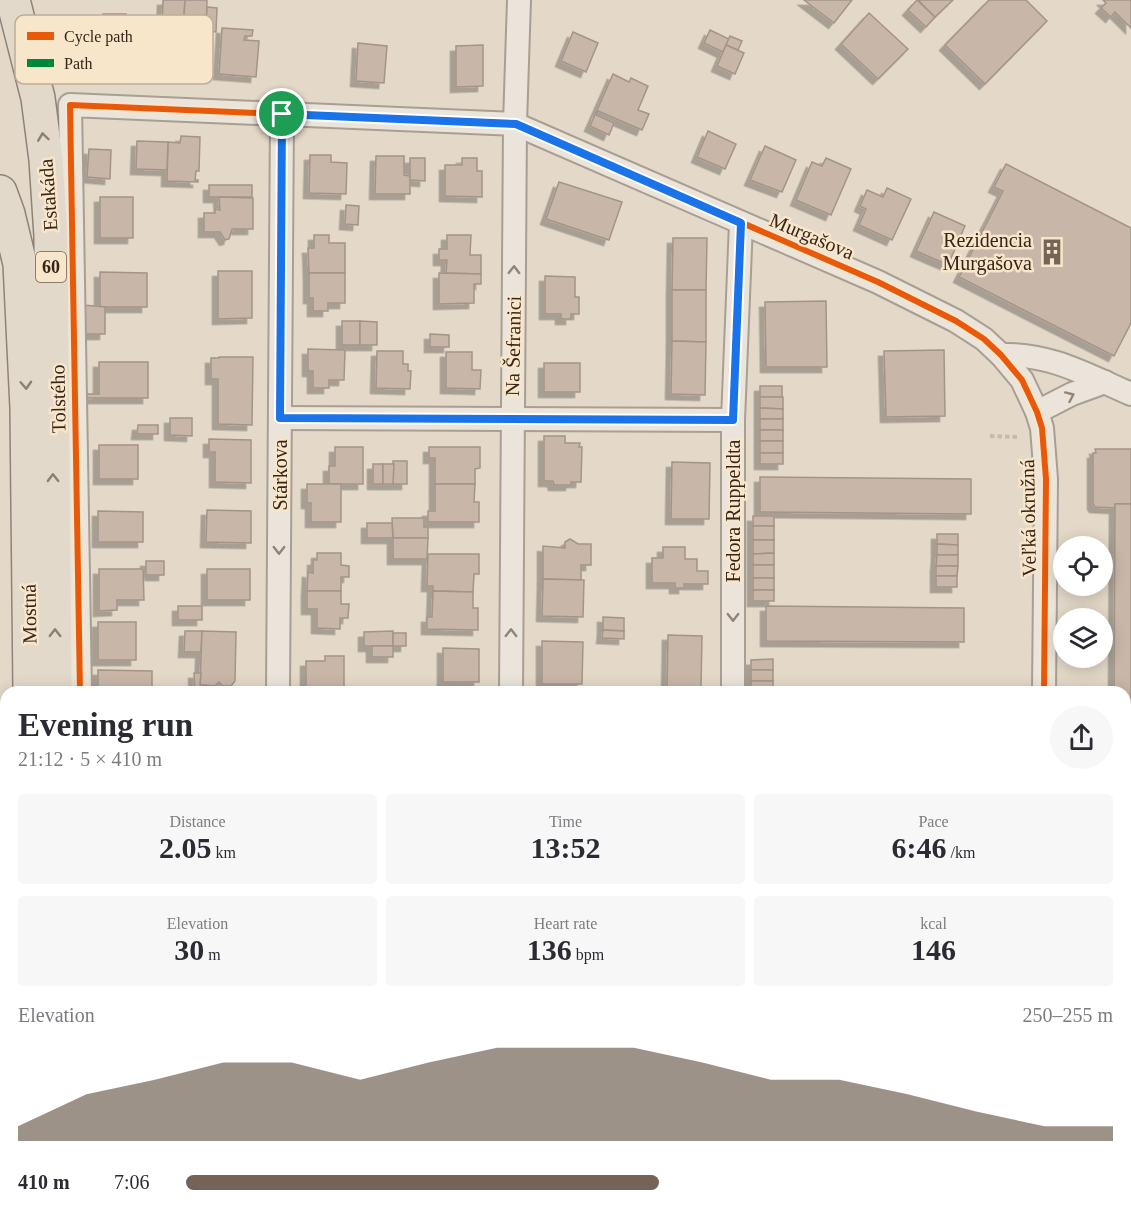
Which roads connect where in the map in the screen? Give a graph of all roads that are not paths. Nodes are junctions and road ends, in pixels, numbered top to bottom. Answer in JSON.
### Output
{"nodes":[{"id":1,"x":13,"y":0,"type":"edge"},
{"id":2,"x":519,"y":0,"type":"edge"},
{"id":3,"x":17,"y":15,"type":"edge"},
{"id":4,"x":34,"y":84,"type":"edge"},
{"id":5,"x":70,"y":105,"type":"joint"},
{"id":6,"x":282,"y":114,"type":"junction"},
{"id":7,"x":516,"y":124,"type":"junction"},
{"id":8,"x":0,"y":192,"type":"edge"},
{"id":9,"x":741,"y":223,"type":"junction"},
{"id":10,"x":0,"y":256,"type":"edge"},
{"id":11,"x":23,"y":327,"type":"junction"},
{"id":12,"x":1001,"y":355,"type":"junction"},
{"id":13,"x":1105,"y":382,"type":"junction"},
{"id":14,"x":1128,"y":393,"type":"edge"},
{"id":15,"x":1037,"y":412,"type":"junction"},
{"id":16,"x":280,"y":418,"type":"junction"},
{"id":17,"x":513,"y":418,"type":"junction"},
{"id":18,"x":733,"y":420,"type":"junction"},
{"id":19,"x":41,"y":536,"type":"junction"},
{"id":20,"x":30,"y":686,"type":"edge"},
{"id":21,"x":54,"y":686,"type":"edge"},
{"id":22,"x":80,"y":686,"type":"edge"},
{"id":23,"x":278,"y":686,"type":"edge"},
{"id":24,"x":511,"y":686,"type":"edge"},
{"id":25,"x":733,"y":686,"type":"edge"},
{"id":26,"x":1044,"y":686,"type":"edge"}],
"edges":[{"from":3,"to":1,"type":"main road","name":"Estakáda","number":"60","one_way":true},
{"from":2,"to":7,"type":"street","name":"Na Šefranici"},
{"from":19,"to":4,"type":"main road","name":"Estakáda","number":"60","one_way":true},
{"from":5,"to":6,"type":"street","name":"Murgašova"},
{"from":5,"to":22,"type":"street","name":"Tolstého"},
{"from":6,"to":7,"type":"street","name":"Murgašova"},
{"from":6,"to":16,"type":"street","name":"Stárkova"},
{"from":7,"to":9,"type":"street","name":"Murgašova"},
{"from":17,"to":7,"type":"street","name":"Na Šefranici","one_way":true},
{"from":8,"to":11,"type":"main road","name":"Estakáda","number":"60"},
{"from":9,"to":12,"type":"street","name":"Murgašova"},
{"from":9,"to":18,"type":"street","name":"Fedora Ruppeldta"},
{"from":10,"to":11,"type":"main road"},
{"from":11,"to":19,"type":"main road","name":"Estakáda","number":"60","one_way":true},
{"from":12,"to":13,"type":"street"},
{"from":12,"to":15,"type":"street","name":"Veľká okružná"},
{"from":13,"to":14,"type":"street"},
{"from":15,"to":13,"type":"street","one_way":true},
{"from":15,"to":26,"type":"street","name":"Veľká okružná"},
{"from":16,"to":17,"type":"street"},
{"from":16,"to":23,"type":"street","name":"Stárkova","one_way":true},
{"from":17,"to":18,"type":"street"},
{"from":24,"to":17,"type":"street","name":"Na Šefranici","one_way":true},
{"from":18,"to":25,"type":"street","name":"Fedora Ruppeldta","one_way":true},
{"from":19,"to":20,"type":"main road","name":"Mostná","number":"60"},
{"from":21,"to":19,"type":"main road","name":"Mostná","number":"60","one_way":true}]}
